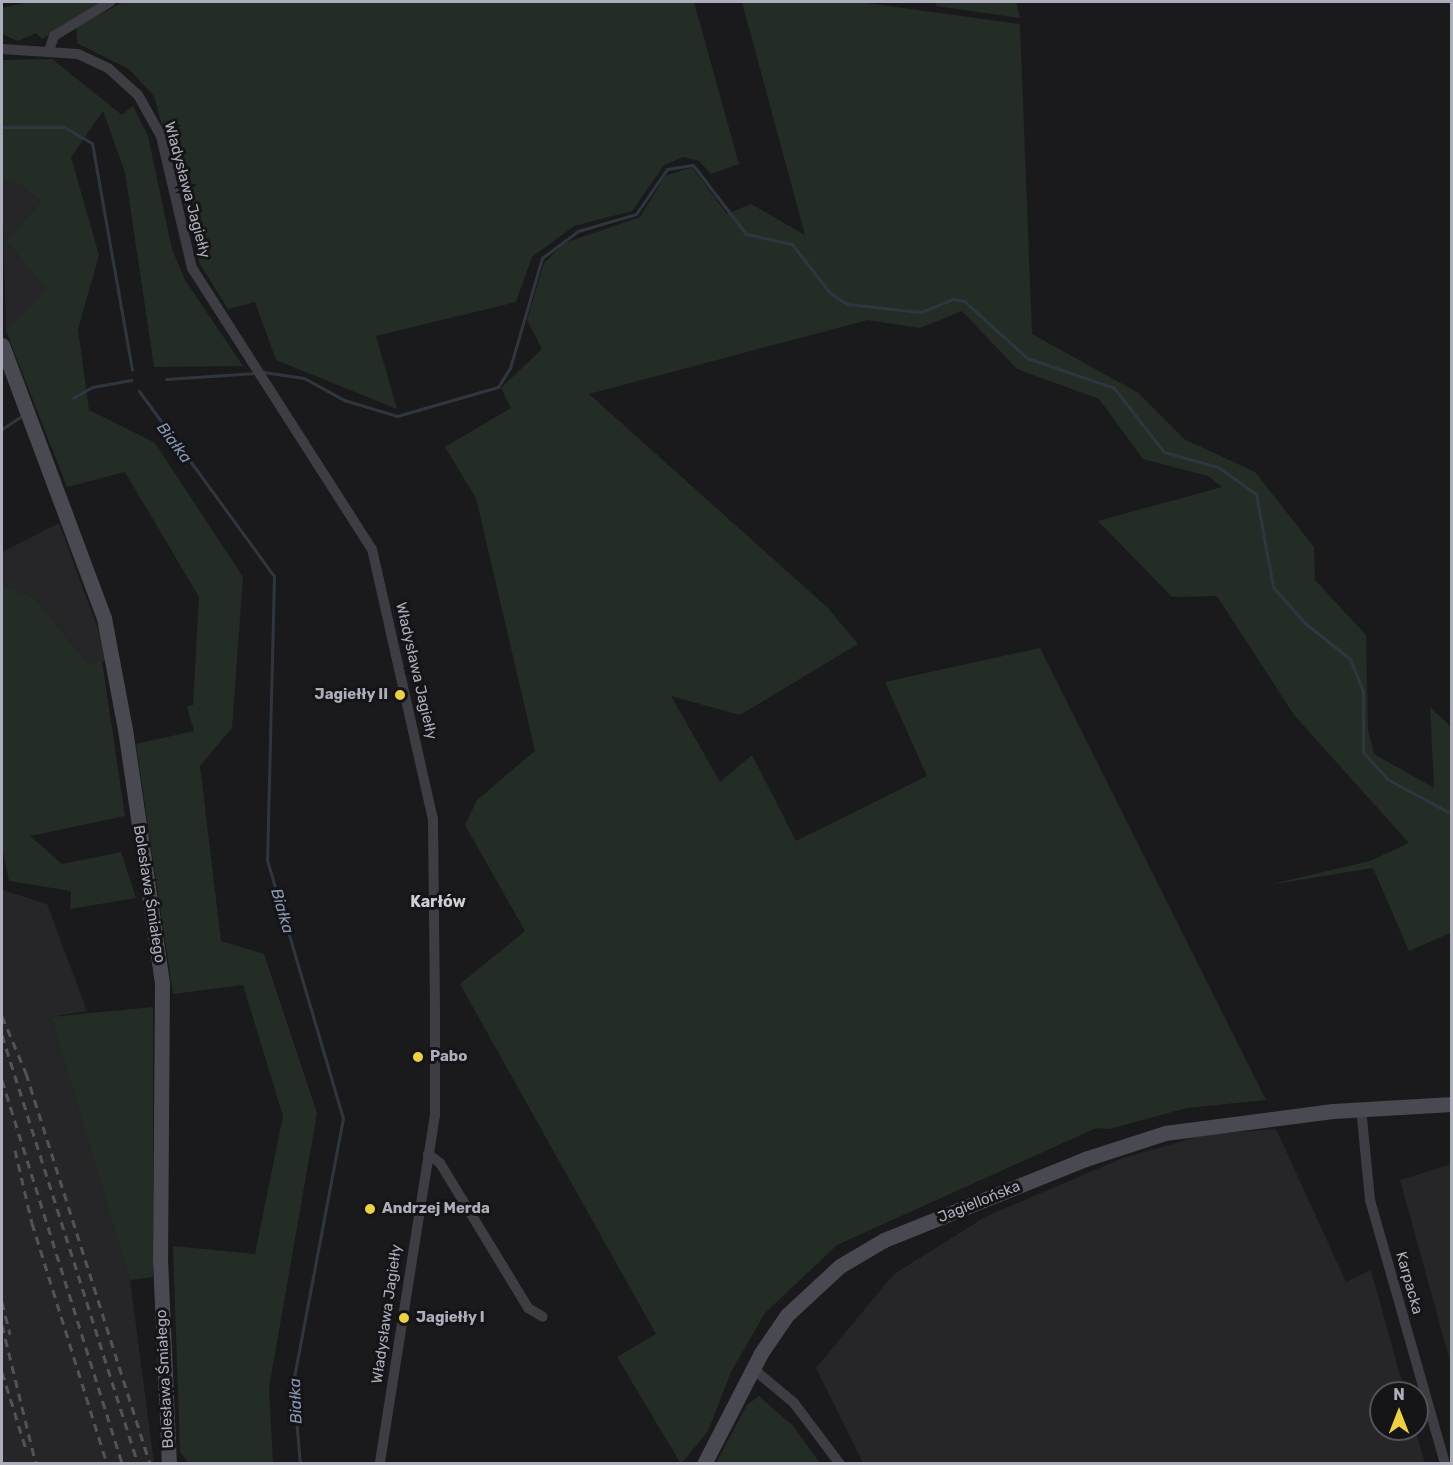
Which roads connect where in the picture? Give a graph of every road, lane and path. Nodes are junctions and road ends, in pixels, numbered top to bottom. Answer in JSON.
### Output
{"nodes":[{"id":1,"x":110,"y":2,"type":"edge"},
{"id":2,"x":50,"y":48,"type":"junction"},
{"id":3,"x":2,"y":49,"type":"edge"},
{"id":4,"x":2,"y":345,"type":"edge"},
{"id":5,"x":5,"y":363,"type":"edge"},
{"id":6,"x":1452,"y":1104,"type":"edge"},
{"id":7,"x":1361,"y":1108,"type":"junction"},
{"id":8,"x":428,"y":1154,"type":"junction"},
{"id":9,"x":543,"y":1317,"type":"dead end"},
{"id":10,"x":752,"y":1368,"type":"junction"},
{"id":11,"x":169,"y":1464,"type":"edge"},
{"id":12,"x":380,"y":1464,"type":"edge"},
{"id":13,"x":704,"y":1464,"type":"edge"},
{"id":14,"x":840,"y":1464,"type":"edge"},
{"id":15,"x":1445,"y":1464,"type":"edge"}],
"edges":[{"from":1,"to":2,"type":"street"},
{"from":2,"to":3,"type":"street","name":"Władysława Jagiełły"},
{"from":2,"to":8,"type":"street","name":"Władysława Jagiełły"},
{"from":4,"to":5,"type":"street","name":"Bolesława Śmiałego"},
{"from":5,"to":11,"type":"street","name":"Bolesława Śmiałego"},
{"from":6,"to":7,"type":"street","name":"Jagiellońska"},
{"from":7,"to":10,"type":"street","name":"Jagiellońska"},
{"from":7,"to":15,"type":"street","name":"Karpacka"},
{"from":8,"to":9,"type":"street"},
{"from":8,"to":12,"type":"street","name":"Władysława Jagiełły"},
{"from":10,"to":13,"type":"street","name":"Jagiellońska"},
{"from":10,"to":14,"type":"street"}]}
